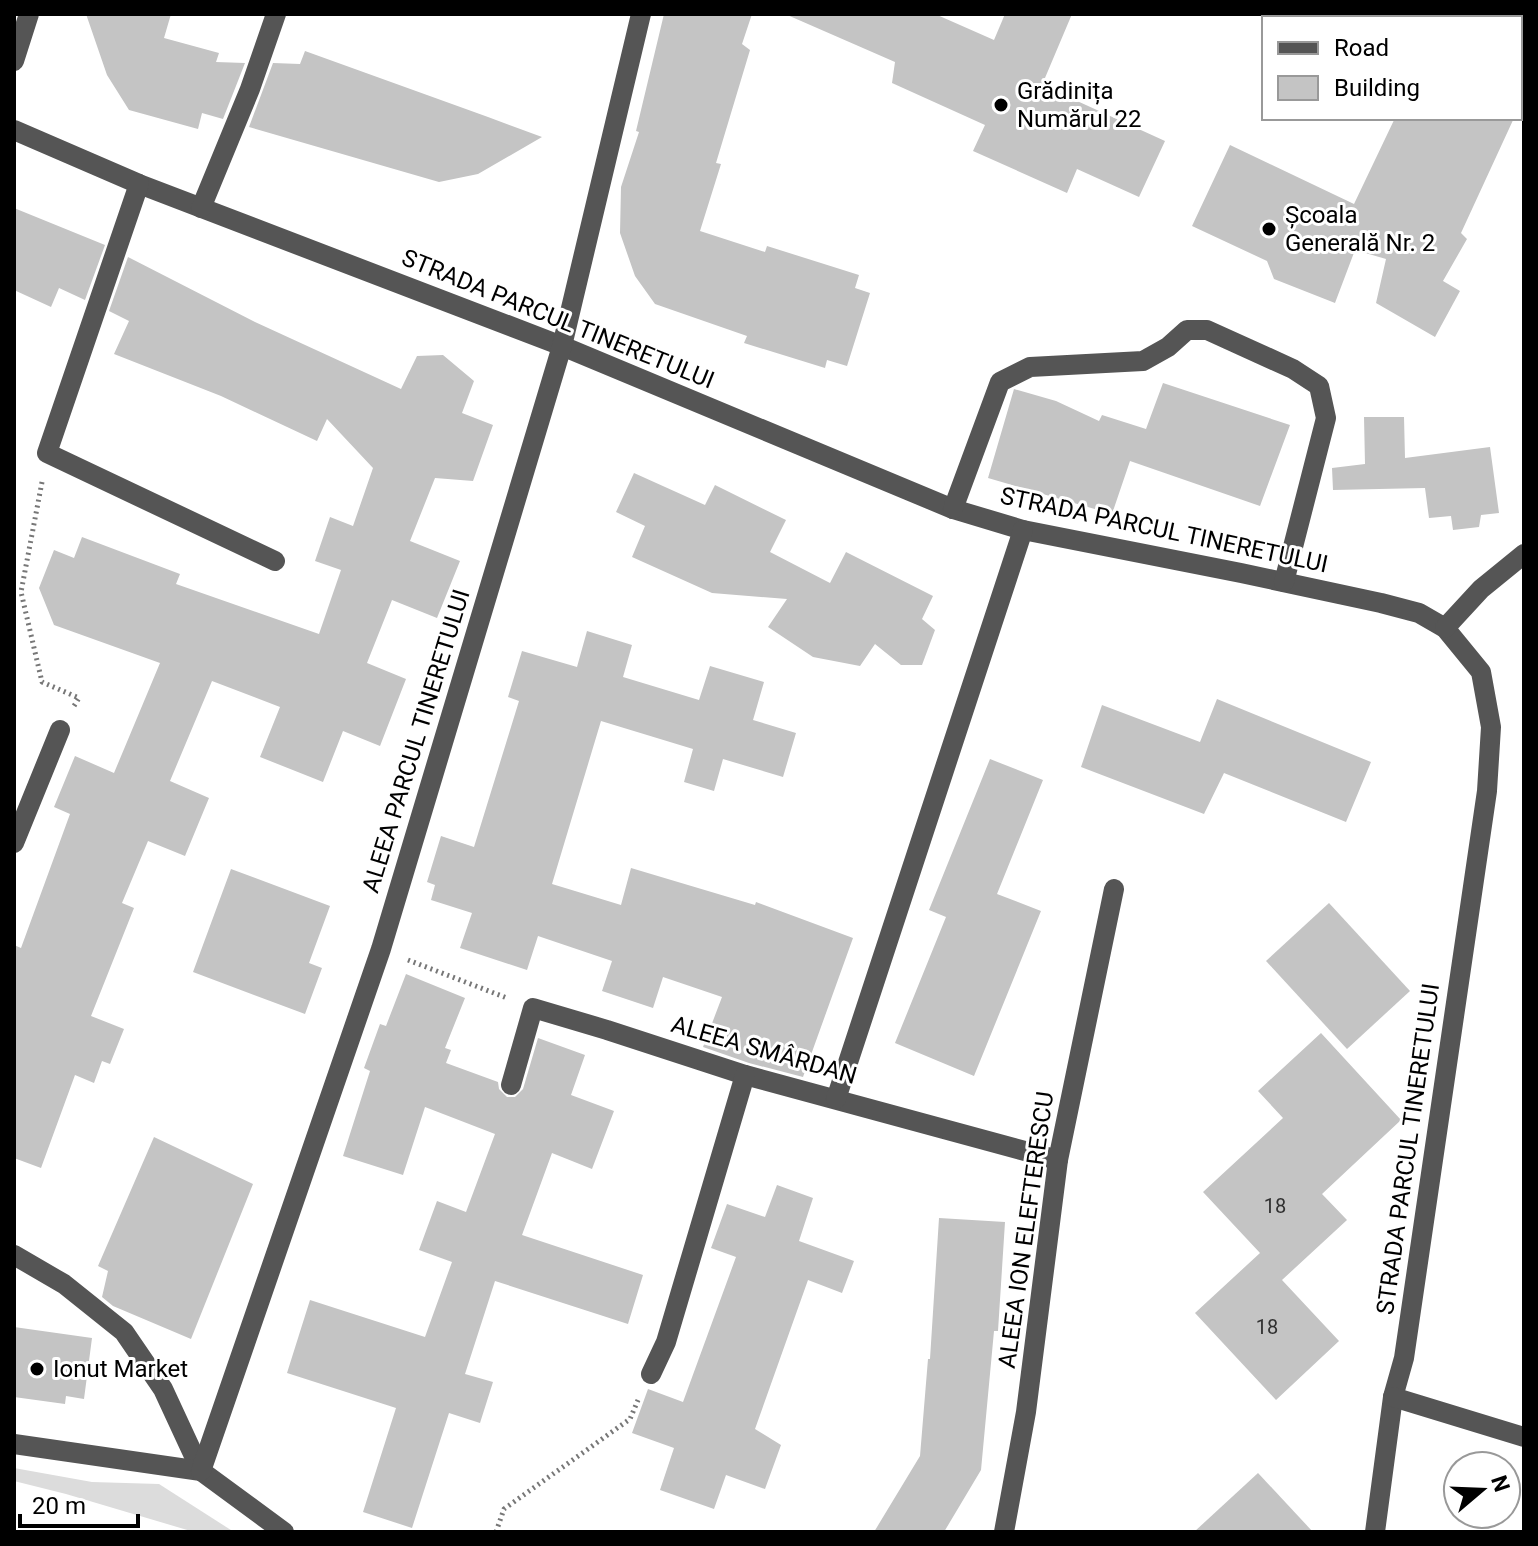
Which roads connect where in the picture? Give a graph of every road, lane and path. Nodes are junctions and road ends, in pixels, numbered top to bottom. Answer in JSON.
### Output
{"nodes":[{"id":1,"x":29,"y":14,"type":"edge"},
{"id":2,"x":276,"y":14,"type":"edge"},
{"id":3,"x":641,"y":14,"type":"edge"},
{"id":4,"x":14,"y":61,"type":"edge"},
{"id":5,"x":14,"y":130,"type":"edge"},
{"id":6,"x":139,"y":184,"type":"junction"},
{"id":7,"x":201,"y":208,"type":"junction"},
{"id":8,"x":562,"y":346,"type":"junction"},
{"id":9,"x":47,"y":453,"type":"junction"},
{"id":10,"x":953,"y":509,"type":"junction"},
{"id":11,"x":1023,"y":530,"type":"junction"},
{"id":12,"x":1524,"y":554,"type":"edge"},
{"id":13,"x":275,"y":561,"type":"dead end"},
{"id":14,"x":1284,"y":582,"type":"junction"},
{"id":15,"x":1445,"y":628,"type":"junction"},
{"id":16,"x":60,"y":730,"type":"joint"},
{"id":17,"x":14,"y":843,"type":"edge"},
{"id":18,"x":1114,"y":889,"type":"dead end"},
{"id":19,"x":381,"y":949,"type":"junction"},
{"id":20,"x":533,"y":1008,"type":"junction"},
{"id":21,"x":745,"y":1075,"type":"junction"},
{"id":22,"x":511,"y":1085,"type":"dead end"},
{"id":23,"x":836,"y":1099,"type":"junction"},
{"id":24,"x":1058,"y":1160,"type":"junction"},
{"id":25,"x":14,"y":1255,"type":"edge"},
{"id":26,"x":651,"y":1374,"type":"joint"},
{"id":27,"x":1393,"y":1397,"type":"junction"},
{"id":28,"x":1524,"y":1437,"type":"edge"},
{"id":29,"x":14,"y":1444,"type":"edge"},
{"id":30,"x":201,"y":1471,"type":"junction"},
{"id":31,"x":284,"y":1532,"type":"edge"},
{"id":32,"x":496,"y":1532,"type":"edge"},
{"id":33,"x":1004,"y":1532,"type":"edge"},
{"id":34,"x":1375,"y":1532,"type":"edge"}],
"edges":[{"from":1,"to":4,"type":"street"},
{"from":2,"to":7,"type":"street"},
{"from":3,"to":8,"type":"street","name":"ALEEA PARCUL TINERETULUI"},
{"from":5,"to":6,"type":"street","name":"STRADA PARCUL TINERETULUI"},
{"from":6,"to":7,"type":"street","name":"STRADA PARCUL TINERETULUI"},
{"from":6,"to":9,"type":"street"},
{"from":7,"to":8,"type":"street","name":"STRADA PARCUL TINERETULUI"},
{"from":8,"to":10,"type":"street","name":"STRADA PARCUL TINERETULUI"},
{"from":8,"to":19,"type":"street","name":"ALEEA PARCUL TINERETULUI"},
{"from":9,"to":13,"type":"street"},
{"from":9,"to":16,"type":"path"},
{"from":10,"to":11,"type":"street","name":"STRADA PARCUL TINERETULUI"},
{"from":10,"to":14,"type":"street"},
{"from":11,"to":14,"type":"street","name":"STRADA PARCUL TINERETULUI"},
{"from":11,"to":23,"type":"street"},
{"from":12,"to":15,"type":"street"},
{"from":14,"to":15,"type":"street","name":"STRADA PARCUL TINERETULUI"},
{"from":15,"to":27,"type":"street","name":"STRADA PARCUL TINERETULUI"},
{"from":16,"to":17,"type":"street"},
{"from":18,"to":24,"type":"street","name":"ALEEA ION ELEFTERESCU"},
{"from":19,"to":20,"type":"path"},
{"from":19,"to":30,"type":"street","name":"ALEEA PARCUL TINERETULUI"},
{"from":20,"to":21,"type":"street","name":"ALEEA SMÂRDAN"},
{"from":20,"to":22,"type":"street"},
{"from":21,"to":23,"type":"street","name":"ALEEA SMÂRDAN"},
{"from":21,"to":26,"type":"street"},
{"from":23,"to":24,"type":"street","name":"ALEEA SMÂRDAN"},
{"from":24,"to":33,"type":"street","name":"ALEEA ION ELEFTERESCU"},
{"from":25,"to":30,"type":"street"},
{"from":26,"to":32,"type":"path"},
{"from":27,"to":28,"type":"street"},
{"from":27,"to":34,"type":"street","name":"STRADA PARCUL TINERETULUI"},
{"from":29,"to":30,"type":"street"},
{"from":30,"to":31,"type":"street"}]}
